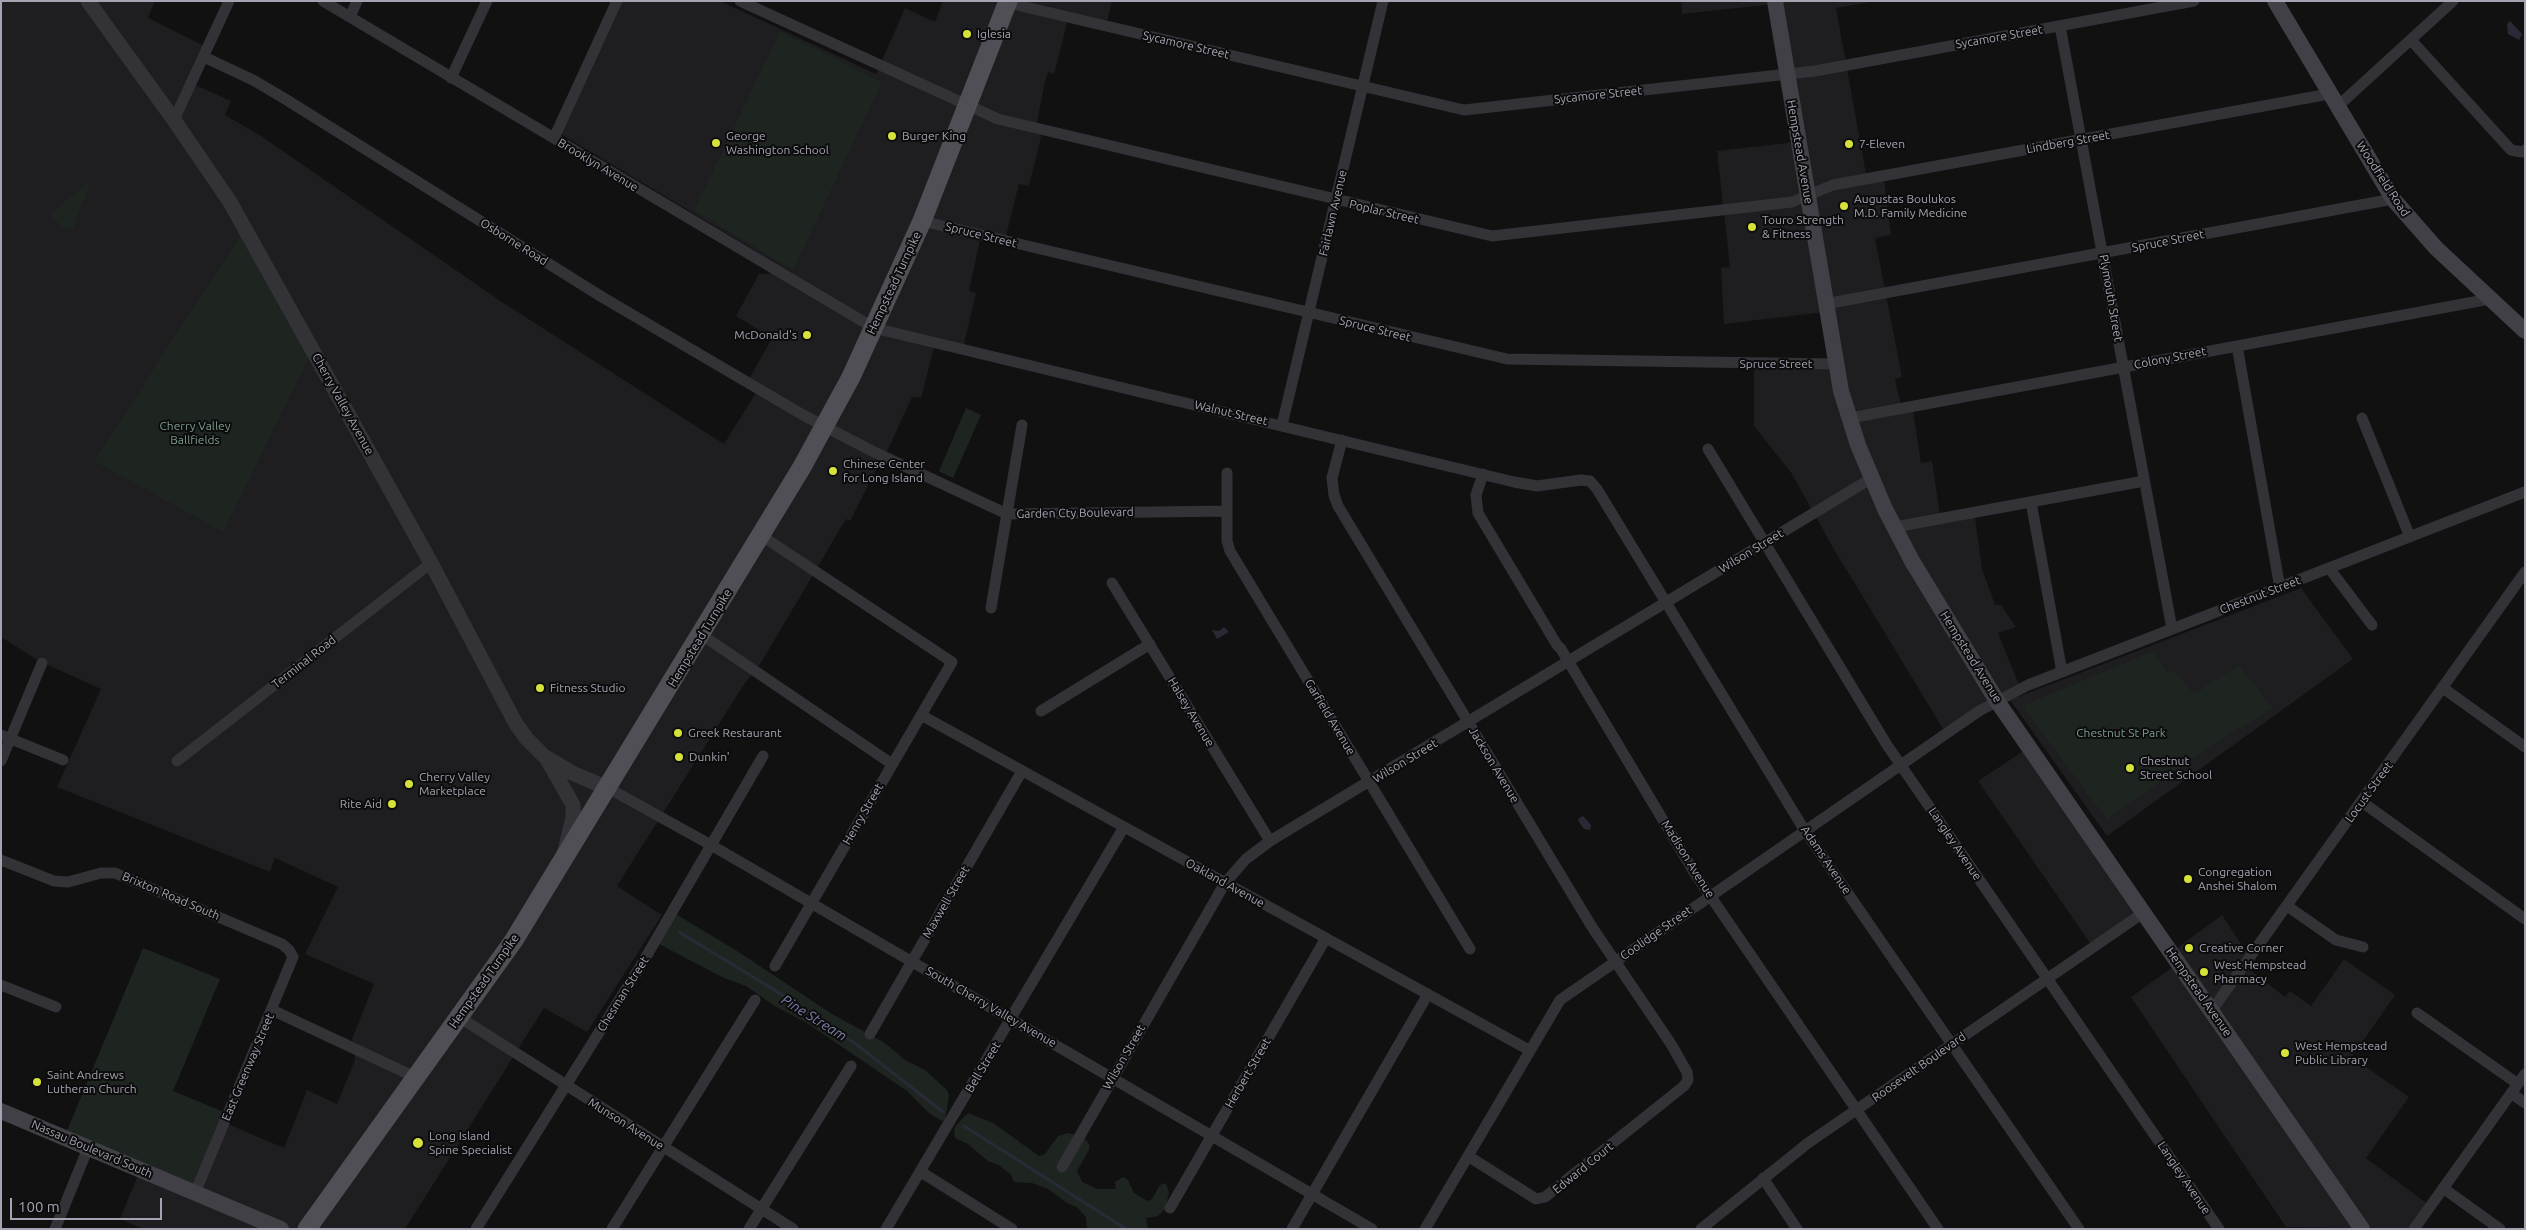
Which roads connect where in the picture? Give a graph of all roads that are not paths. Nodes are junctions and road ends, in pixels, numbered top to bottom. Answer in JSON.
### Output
{"nodes":[{"id":1,"x":229,"y":1,"type":"edge"},
{"id":2,"x":323,"y":1,"type":"edge"},
{"id":3,"x":357,"y":1,"type":"edge"},
{"id":4,"x":486,"y":1,"type":"edge"},
{"id":5,"x":617,"y":1,"type":"edge"},
{"id":6,"x":740,"y":1,"type":"edge"},
{"id":7,"x":1383,"y":1,"type":"edge"},
{"id":8,"x":1775,"y":1,"type":"edge"},
{"id":9,"x":2194,"y":1,"type":"edge"},
{"id":10,"x":2275,"y":1,"type":"edge"},
{"id":11,"x":2453,"y":1,"type":"edge"},
{"id":12,"x":1008,"y":2,"type":"edge"},
{"id":13,"x":96,"y":5,"type":"edge"},
{"id":14,"x":350,"y":17,"type":"junction"},
{"id":15,"x":2060,"y":26,"type":"junction"},
{"id":16,"x":2411,"y":40,"type":"junction"},
{"id":17,"x":204,"y":57,"type":"junction"},
{"id":18,"x":1786,"y":74,"type":"junction"},
{"id":19,"x":451,"y":78,"type":"junction"},
{"id":20,"x":1363,"y":88,"type":"junction"},
{"id":21,"x":2333,"y":101,"type":"junction"},
{"id":22,"x":969,"y":105,"type":"junction"},
{"id":23,"x":174,"y":120,"type":"junction"},
{"id":24,"x":554,"y":138,"type":"junction"},
{"id":25,"x":2081,"y":139,"type":"junction"},
{"id":26,"x":2521,"y":151,"type":"edge"},
{"id":27,"x":1808,"y":196,"type":"junction"},
{"id":28,"x":2393,"y":199,"type":"junction"},
{"id":29,"x":1336,"y":200,"type":"junction"},
{"id":30,"x":922,"y":221,"type":"junction"},
{"id":31,"x":2103,"y":253,"type":"junction"},
{"id":32,"x":2490,"y":299,"type":"junction"},
{"id":33,"x":1826,"y":304,"type":"junction"},
{"id":34,"x":1309,"y":313,"type":"junction"},
{"id":35,"x":874,"y":328,"type":"junction"},
{"id":36,"x":2525,"y":331,"type":"edge"},
{"id":37,"x":2237,"y":346,"type":"junction"},
{"id":38,"x":1836,"y":364,"type":"junction"},
{"id":39,"x":2123,"y":367,"type":"junction"},
{"id":40,"x":1850,"y":418,"type":"junction"},
{"id":41,"x":2362,"y":418,"type":"dead end"},
{"id":42,"x":1022,"y":425,"type":"dead end"},
{"id":43,"x":1282,"y":425,"type":"junction"},
{"id":44,"x":824,"y":426,"type":"junction"},
{"id":45,"x":1342,"y":440,"type":"junction"},
{"id":46,"x":1708,"y":449,"type":"dead end"},
{"id":47,"x":1227,"y":473,"type":"dead end"},
{"id":48,"x":1483,"y":474,"type":"junction"},
{"id":49,"x":1872,"y":478,"type":"junction"},
{"id":50,"x":2144,"y":480,"type":"junction"},
{"id":51,"x":1590,"y":481,"type":"joint"},
{"id":52,"x":2525,"y":492,"type":"edge"},
{"id":53,"x":2030,"y":502,"type":"junction"},
{"id":54,"x":1227,"y":511,"type":"junction"},
{"id":55,"x":1007,"y":514,"type":"junction"},
{"id":56,"x":1895,"y":527,"type":"junction"},
{"id":57,"x":762,"y":536,"type":"junction"},
{"id":58,"x":2410,"y":537,"type":"junction"},
{"id":59,"x":1765,"y":543,"type":"junction"},
{"id":60,"x":431,"y":563,"type":"junction"},
{"id":61,"x":2329,"y":568,"type":"junction"},
{"id":62,"x":2523,"y":578,"type":"edge"},
{"id":63,"x":1112,"y":583,"type":"dead end"},
{"id":64,"x":2280,"y":588,"type":"junction"},
{"id":65,"x":1666,"y":602,"type":"junction"},
{"id":66,"x":991,"y":608,"type":"dead end"},
{"id":67,"x":2372,"y":625,"type":"dead end"},
{"id":68,"x":2172,"y":629,"type":"junction"},
{"id":69,"x":702,"y":635,"type":"junction"},
{"id":70,"x":1150,"y":644,"type":"junction"},
{"id":71,"x":1568,"y":662,"type":"junction"},
{"id":72,"x":42,"y":663,"type":"dead end"},
{"id":73,"x":2062,"y":672,"type":"junction"},
{"id":74,"x":2443,"y":688,"type":"junction"},
{"id":75,"x":1998,"y":701,"type":"junction"},
{"id":76,"x":1041,"y":711,"type":"dead end"},
{"id":77,"x":921,"y":715,"type":"junction"},
{"id":78,"x":1468,"y":722,"type":"junction"},
{"id":79,"x":6,"y":737,"type":"edge"},
{"id":80,"x":2525,"y":747,"type":"edge"},
{"id":81,"x":544,"y":756,"type":"junction"},
{"id":82,"x":763,"y":756,"type":"dead end"},
{"id":83,"x":63,"y":760,"type":"dead end"},
{"id":84,"x":1,"y":761,"type":"edge"},
{"id":85,"x":177,"y":761,"type":"dead end"},
{"id":86,"x":892,"y":764,"type":"junction"},
{"id":87,"x":1901,"y":765,"type":"junction"},
{"id":88,"x":1022,"y":771,"type":"junction"},
{"id":89,"x":1369,"y":782,"type":"junction"},
{"id":90,"x":608,"y":788,"type":"junction"},
{"id":91,"x":2362,"y":802,"type":"junction"},
{"id":92,"x":1124,"y":827,"type":"junction"},
{"id":93,"x":1805,"y":831,"type":"junction"},
{"id":94,"x":1270,"y":841,"type":"junction"},
{"id":95,"x":711,"y":845,"type":"junction"},
{"id":96,"x":563,"y":858,"type":"junction"},
{"id":97,"x":1,"y":860,"type":"edge"},
{"id":98,"x":1225,"y":883,"type":"junction"},
{"id":99,"x":1710,"y":896,"type":"junction"},
{"id":100,"x":811,"y":903,"type":"junction"},
{"id":101,"x":2287,"y":906,"type":"junction"},
{"id":102,"x":2143,"y":913,"type":"junction"},
{"id":103,"x":2525,"y":918,"type":"edge"},
{"id":104,"x":1326,"y":938,"type":"junction"},
{"id":105,"x":282,"y":944,"type":"joint"},
{"id":106,"x":2363,"y":946,"type":"dead end"},
{"id":107,"x":1470,"y":950,"type":"dead end"},
{"id":108,"x":912,"y":961,"type":"junction"},
{"id":109,"x":1614,"y":962,"type":"junction"},
{"id":110,"x":775,"y":966,"type":"dead end"},
{"id":111,"x":2047,"y":979,"type":"junction"},
{"id":112,"x":1,"y":985,"type":"edge"},
{"id":113,"x":1428,"y":994,"type":"junction"},
{"id":114,"x":755,"y":1000,"type":"dead end"},
{"id":115,"x":56,"y":1007,"type":"dead end"},
{"id":116,"x":272,"y":1010,"type":"junction"},
{"id":117,"x":2212,"y":1010,"type":"junction"},
{"id":118,"x":2417,"y":1013,"type":"dead end"},
{"id":119,"x":459,"y":1017,"type":"junction"},
{"id":120,"x":1012,"y":1020,"type":"junction"},
{"id":121,"x":870,"y":1034,"type":"dead end"},
{"id":122,"x":1952,"y":1044,"type":"junction"},
{"id":123,"x":1530,"y":1050,"type":"junction"},
{"id":124,"x":852,"y":1066,"type":"dead end"},
{"id":125,"x":2525,"y":1074,"type":"edge"},
{"id":126,"x":417,"y":1078,"type":"junction"},
{"id":127,"x":1112,"y":1078,"type":"junction"},
{"id":128,"x":1688,"y":1080,"type":"joint"},
{"id":129,"x":566,"y":1086,"type":"junction"},
{"id":130,"x":2514,"y":1088,"type":"junction"},
{"id":131,"x":2525,"y":1102,"type":"edge"},
{"id":132,"x":1857,"y":1110,"type":"junction"},
{"id":133,"x":1,"y":1111,"type":"edge"},
{"id":134,"x":1212,"y":1136,"type":"junction"},
{"id":135,"x":664,"y":1147,"type":"junction"},
{"id":136,"x":88,"y":1148,"type":"junction"},
{"id":137,"x":1468,"y":1156,"type":"junction"},
{"id":138,"x":1062,"y":1167,"type":"dead end"},
{"id":139,"x":921,"y":1172,"type":"junction"},
{"id":140,"x":1763,"y":1178,"type":"junction"},
{"id":141,"x":2443,"y":1188,"type":"junction"},
{"id":142,"x":1312,"y":1194,"type":"junction"},
{"id":143,"x":202,"y":1196,"type":"junction"},
{"id":144,"x":1170,"y":1208,"type":"dead end"},
{"id":145,"x":762,"y":1209,"type":"junction"},
{"id":146,"x":55,"y":1229,"type":"edge"},
{"id":147,"x":282,"y":1229,"type":"edge"},
{"id":148,"x":307,"y":1229,"type":"edge"},
{"id":149,"x":476,"y":1229,"type":"edge"},
{"id":150,"x":612,"y":1229,"type":"edge"},
{"id":151,"x":749,"y":1229,"type":"edge"},
{"id":152,"x":793,"y":1229,"type":"edge"},
{"id":153,"x":886,"y":1229,"type":"edge"},
{"id":154,"x":1012,"y":1229,"type":"edge"},
{"id":155,"x":1292,"y":1229,"type":"edge"},
{"id":156,"x":1372,"y":1229,"type":"edge"},
{"id":157,"x":1426,"y":1229,"type":"edge"},
{"id":158,"x":1701,"y":1229,"type":"edge"},
{"id":159,"x":1797,"y":1229,"type":"edge"},
{"id":160,"x":1938,"y":1229,"type":"edge"},
{"id":161,"x":2079,"y":1229,"type":"edge"},
{"id":162,"x":2219,"y":1229,"type":"edge"},
{"id":163,"x":2362,"y":1229,"type":"edge"},
{"id":164,"x":2414,"y":1229,"type":"edge"},
{"id":165,"x":2500,"y":1229,"type":"edge"}],
"edges":[{"from":1,"to":17,"type":"street"},
{"from":2,"to":14,"type":"street","name":"Brooklyn Avenue"},
{"from":3,"to":14,"type":"street"},
{"from":4,"to":19,"type":"street"},
{"from":5,"to":24,"type":"street"},
{"from":6,"to":22,"type":"street","name":"Poplar Street"},
{"from":7,"to":20,"type":"street","name":"Fairlawn Avenue"},
{"from":8,"to":18,"type":"main road","name":"Hempstead Avenue"},
{"from":9,"to":15,"type":"street","name":"Sycamore Street"},
{"from":10,"to":21,"type":"main road","name":"Woodfield Road"},
{"from":11,"to":16,"type":"street"},
{"from":12,"to":20,"type":"street","name":"Sycamore Street"},
{"from":12,"to":22,"type":"main road","name":"Hempstead Turnpike"},
{"from":13,"to":23,"type":"street","name":"Cherry Valley Avenue"},
{"from":14,"to":19,"type":"street","name":"Brooklyn Avenue"},
{"from":15,"to":18,"type":"street","name":"Sycamore Street"},
{"from":15,"to":25,"type":"street","name":"Plymouth Street"},
{"from":16,"to":21,"type":"street"},
{"from":16,"to":26,"type":"street"},
{"from":17,"to":23,"type":"street"},
{"from":17,"to":44,"type":"street","name":"Osborne Road"},
{"from":18,"to":20,"type":"street","name":"Sycamore Street"},
{"from":18,"to":27,"type":"main road","name":"Hempstead Avenue"},
{"from":19,"to":24,"type":"street","name":"Brooklyn Avenue"},
{"from":20,"to":29,"type":"street","name":"Fairlawn Avenue"},
{"from":21,"to":25,"type":"street","name":"Lindberg Street"},
{"from":21,"to":28,"type":"main road","name":"Woodfield Road"},
{"from":22,"to":29,"type":"street","name":"Poplar Street"},
{"from":22,"to":30,"type":"main road","name":"Hempstead Turnpike"},
{"from":23,"to":60,"type":"street","name":"Cherry Valley Avenue"},
{"from":24,"to":35,"type":"street","name":"Brooklyn Avenue"},
{"from":25,"to":27,"type":"street","name":"Lindberg Street"},
{"from":25,"to":31,"type":"street","name":"Plymouth Street"},
{"from":27,"to":29,"type":"street","name":"Poplar Street"},
{"from":27,"to":33,"type":"main road","name":"Hempstead Avenue"},
{"from":28,"to":31,"type":"street","name":"Spruce Street"},
{"from":28,"to":32,"type":"main road","name":"Woodfield Road"},
{"from":29,"to":34,"type":"street","name":"Fairlawn Avenue"},
{"from":30,"to":34,"type":"street","name":"Spruce Street"},
{"from":30,"to":35,"type":"main road","name":"Hempstead Turnpike"},
{"from":31,"to":33,"type":"street","name":"Spruce Street"},
{"from":31,"to":39,"type":"street","name":"Plymouth Street"},
{"from":32,"to":36,"type":"main road","name":"Woodfield Road"},
{"from":32,"to":37,"type":"street","name":"Colony Street"},
{"from":33,"to":38,"type":"main road","name":"Hempstead Avenue"},
{"from":34,"to":38,"type":"street","name":"Spruce Street"},
{"from":34,"to":43,"type":"street","name":"Fairlawn Avenue"},
{"from":35,"to":43,"type":"street","name":"Walnut Street"},
{"from":35,"to":44,"type":"main road","name":"Hempstead Turnpike"},
{"from":37,"to":39,"type":"street","name":"Colony Street"},
{"from":37,"to":64,"type":"street"},
{"from":38,"to":40,"type":"main road","name":"Hempstead Avenue"},
{"from":39,"to":40,"type":"street","name":"Colony Street"},
{"from":39,"to":50,"type":"street","name":"Plymouth Street"},
{"from":40,"to":49,"type":"main road","name":"Hempstead Avenue"},
{"from":41,"to":58,"type":"street"},
{"from":42,"to":55,"type":"street"},
{"from":43,"to":45,"type":"street","name":"Walnut Street"},
{"from":44,"to":55,"type":"street","name":"Garden Cty Boulevard"},
{"from":44,"to":57,"type":"main road","name":"Hempstead Turnpike"},
{"from":45,"to":48,"type":"street","name":"Walnut Street"},
{"from":45,"to":78,"type":"street","name":"Jackson Avenue"},
{"from":46,"to":59,"type":"street","name":"Langley Avenue"},
{"from":47,"to":54,"type":"street","name":"Garfield Avenue"},
{"from":48,"to":51,"type":"street","name":"Walnut Street"},
{"from":48,"to":71,"type":"street","name":"Madison Avenue"},
{"from":49,"to":56,"type":"main road","name":"Hempstead Avenue"},
{"from":49,"to":59,"type":"street","name":"Wilson Street"},
{"from":50,"to":53,"type":"street"},
{"from":50,"to":68,"type":"street","name":"Plymouth Street"},
{"from":51,"to":65,"type":"street","name":"Adams Avenue"},
{"from":52,"to":58,"type":"street","name":"Chestnut Street"},
{"from":53,"to":56,"type":"street"},
{"from":53,"to":73,"type":"street"},
{"from":54,"to":55,"type":"street","name":"Garden Cty Boulevard"},
{"from":54,"to":89,"type":"street","name":"Garfield Avenue"},
{"from":55,"to":66,"type":"street"},
{"from":56,"to":75,"type":"main road","name":"Hempstead Avenue"},
{"from":57,"to":69,"type":"main road","name":"Hempstead Turnpike"},
{"from":57,"to":77,"type":"street","name":"Henry Street"},
{"from":58,"to":61,"type":"street","name":"Chestnut Street"},
{"from":59,"to":65,"type":"street","name":"Wilson Street"},
{"from":59,"to":87,"type":"street","name":"Langley Avenue"},
{"from":60,"to":81,"type":"street","name":"Cherry Valley Avenue"},
{"from":60,"to":85,"type":"street","name":"Terminal Road"},
{"from":61,"to":64,"type":"street","name":"Chestnut Street"},
{"from":61,"to":67,"type":"street"},
{"from":62,"to":74,"type":"street","name":"Locust Street"},
{"from":63,"to":70,"type":"street","name":"Halsey Avenue"},
{"from":64,"to":68,"type":"street","name":"Chestnut Street"},
{"from":65,"to":71,"type":"street","name":"Wilson Street"},
{"from":65,"to":93,"type":"street","name":"Adams Avenue"},
{"from":68,"to":73,"type":"street","name":"Chestnut Street"},
{"from":69,"to":86,"type":"street"},
{"from":69,"to":90,"type":"main road","name":"Hempstead Turnpike"},
{"from":70,"to":76,"type":"street"},
{"from":70,"to":94,"type":"street","name":"Halsey Avenue"},
{"from":71,"to":78,"type":"street","name":"Wilson Street"},
{"from":71,"to":99,"type":"street","name":"Madison Avenue"},
{"from":72,"to":79,"type":"street"},
{"from":73,"to":75,"type":"street","name":"Chestnut Street"},
{"from":74,"to":80,"type":"street"},
{"from":74,"to":91,"type":"street","name":"Locust Street"},
{"from":75,"to":87,"type":"street","name":"Coolidge Street"},
{"from":75,"to":102,"type":"main road","name":"Hempstead Avenue"},
{"from":77,"to":86,"type":"street","name":"Henry Street"},
{"from":77,"to":88,"type":"street","name":"Oakland Avenue"},
{"from":78,"to":89,"type":"street","name":"Wilson Street"},
{"from":78,"to":109,"type":"street","name":"Jackson Avenue"},
{"from":79,"to":83,"type":"street"},
{"from":79,"to":84,"type":"street"},
{"from":81,"to":90,"type":"street","name":"Cherry Valley Avenue"},
{"from":81,"to":96,"type":"street"},
{"from":82,"to":95,"type":"street","name":"Chesman Street"},
{"from":86,"to":100,"type":"street","name":"Henry Street"},
{"from":87,"to":93,"type":"street","name":"Coolidge Street"},
{"from":87,"to":111,"type":"street","name":"Langley Avenue"},
{"from":88,"to":92,"type":"street","name":"Oakland Avenue"},
{"from":88,"to":108,"type":"street","name":"Maxwell Street"},
{"from":89,"to":94,"type":"street","name":"Wilson Street"},
{"from":89,"to":107,"type":"street","name":"Garfield Avenue"},
{"from":90,"to":95,"type":"street","name":"South Cherry Valley Avenue"},
{"from":90,"to":96,"type":"main road","name":"Hempstead Turnpike"},
{"from":91,"to":101,"type":"street","name":"Locust Street"},
{"from":91,"to":103,"type":"street"},
{"from":92,"to":98,"type":"street","name":"Oakland Avenue"},
{"from":92,"to":120,"type":"street","name":"Bell Street"},
{"from":93,"to":99,"type":"street","name":"Coolidge Street"},
{"from":93,"to":122,"type":"street","name":"Adams Avenue"},
{"from":94,"to":98,"type":"street","name":"Wilson Street"},
{"from":95,"to":100,"type":"street","name":"South Cherry Valley Avenue"},
{"from":95,"to":129,"type":"street","name":"Chesman Street"},
{"from":96,"to":119,"type":"main road","name":"Hempstead Turnpike"},
{"from":97,"to":105,"type":"street","name":"Brixton Road South"},
{"from":98,"to":104,"type":"street","name":"Oakland Avenue"},
{"from":98,"to":127,"type":"street","name":"Wilson Street"},
{"from":99,"to":109,"type":"street","name":"Coolidge Street"},
{"from":99,"to":132,"type":"street","name":"Madison Avenue"},
{"from":100,"to":108,"type":"street","name":"South Cherry Valley Avenue"},
{"from":100,"to":110,"type":"street","name":"Henry Street"},
{"from":101,"to":106,"type":"street"},
{"from":101,"to":117,"type":"street","name":"Locust Street"},
{"from":102,"to":111,"type":"street","name":"Roosevelt Boulevard"},
{"from":102,"to":117,"type":"main road","name":"Hempstead Avenue"},
{"from":104,"to":113,"type":"street","name":"Oakland Avenue"},
{"from":104,"to":134,"type":"street","name":"Herbert Street"},
{"from":105,"to":116,"type":"street","name":"East Greenway Street"},
{"from":108,"to":120,"type":"street","name":"South Cherry Valley Avenue"},
{"from":108,"to":121,"type":"street","name":"Maxwell Street"},
{"from":109,"to":123,"type":"street","name":"Coolidge Street"},
{"from":109,"to":128,"type":"street","name":"Jackson Avenue"},
{"from":111,"to":122,"type":"street","name":"Roosevelt Boulevard"},
{"from":111,"to":162,"type":"street","name":"Langley Avenue"},
{"from":112,"to":115,"type":"street"},
{"from":113,"to":123,"type":"street","name":"Oakland Avenue"},
{"from":113,"to":142,"type":"street"},
{"from":114,"to":135,"type":"street"},
{"from":116,"to":126,"type":"street"},
{"from":116,"to":143,"type":"street","name":"East Greenway Street"},
{"from":117,"to":163,"type":"main road","name":"Hempstead Avenue"},
{"from":118,"to":130,"type":"street"},
{"from":119,"to":126,"type":"main road","name":"Hempstead Turnpike"},
{"from":119,"to":129,"type":"street","name":"Munson Avenue"},
{"from":120,"to":127,"type":"street","name":"South Cherry Valley Avenue"},
{"from":120,"to":139,"type":"street","name":"Bell Street"},
{"from":122,"to":132,"type":"street","name":"Roosevelt Boulevard"},
{"from":122,"to":161,"type":"street","name":"Adams Avenue"},
{"from":123,"to":137,"type":"street","name":"Coolidge Street"},
{"from":124,"to":145,"type":"street"},
{"from":125,"to":130,"type":"street"},
{"from":126,"to":148,"type":"main road","name":"Hempstead Turnpike"},
{"from":127,"to":134,"type":"street","name":"South Cherry Valley Avenue"},
{"from":127,"to":138,"type":"street","name":"Wilson Street"},
{"from":128,"to":137,"type":"street","name":"Edward Court"},
{"from":129,"to":135,"type":"street","name":"Munson Avenue"},
{"from":129,"to":149,"type":"street","name":"Chesman Street"},
{"from":130,"to":131,"type":"street"},
{"from":130,"to":141,"type":"street"},
{"from":132,"to":140,"type":"street","name":"Roosevelt Boulevard"},
{"from":132,"to":160,"type":"street","name":"Madison Avenue"},
{"from":133,"to":136,"type":"main road","name":"Nassau Boulevard South"},
{"from":134,"to":142,"type":"street","name":"South Cherry Valley Avenue"},
{"from":134,"to":144,"type":"street","name":"Herbert Street"},
{"from":135,"to":145,"type":"street","name":"Munson Avenue"},
{"from":135,"to":150,"type":"street"},
{"from":136,"to":143,"type":"main road","name":"Nassau Boulevard South"},
{"from":136,"to":146,"type":"street"},
{"from":137,"to":157,"type":"street","name":"Coolidge Street"},
{"from":139,"to":153,"type":"street","name":"Bell Street"},
{"from":139,"to":154,"type":"street"},
{"from":140,"to":158,"type":"street","name":"Roosevelt Boulevard"},
{"from":140,"to":159,"type":"street"},
{"from":141,"to":164,"type":"street"},
{"from":141,"to":165,"type":"street"},
{"from":142,"to":155,"type":"street"},
{"from":142,"to":156,"type":"street","name":"South Cherry Valley Avenue"},
{"from":143,"to":147,"type":"main road","name":"Nassau Boulevard South"},
{"from":145,"to":151,"type":"street"},
{"from":145,"to":152,"type":"street","name":"Munson Avenue"}]}
